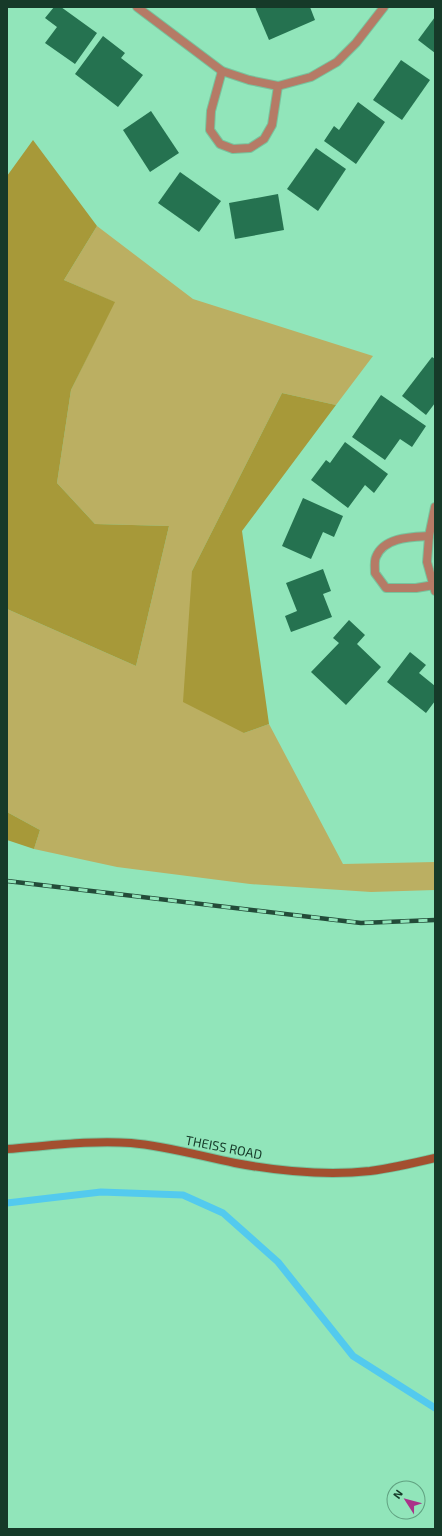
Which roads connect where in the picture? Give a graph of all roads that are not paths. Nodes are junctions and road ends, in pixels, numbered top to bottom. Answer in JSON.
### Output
{"nodes":[{"id":1,"x":137,"y":7,"type":"edge"},
{"id":2,"x":384,"y":7,"type":"edge"},
{"id":3,"x":222,"y":71,"type":"junction"},
{"id":4,"x":278,"y":86,"type":"junction"},
{"id":5,"x":435,"y":507,"type":"edge"},
{"id":6,"x":429,"y":536,"type":"junction"},
{"id":7,"x":434,"y":588,"type":"edge"},
{"id":8,"x":7,"y":1149,"type":"edge"},
{"id":9,"x":435,"y":1158,"type":"edge"}],
"edges":[{"from":1,"to":3,"type":"street"},
{"from":2,"to":4,"type":"street"},
{"from":3,"to":4,"type":"street"},
{"from":3,"to":4,"type":"street"},
{"from":5,"to":6,"type":"street"},
{"from":6,"to":7,"type":"street"},
{"from":6,"to":7,"type":"street"},
{"from":8,"to":9,"type":"street","name":"THEISS ROAD"}]}
